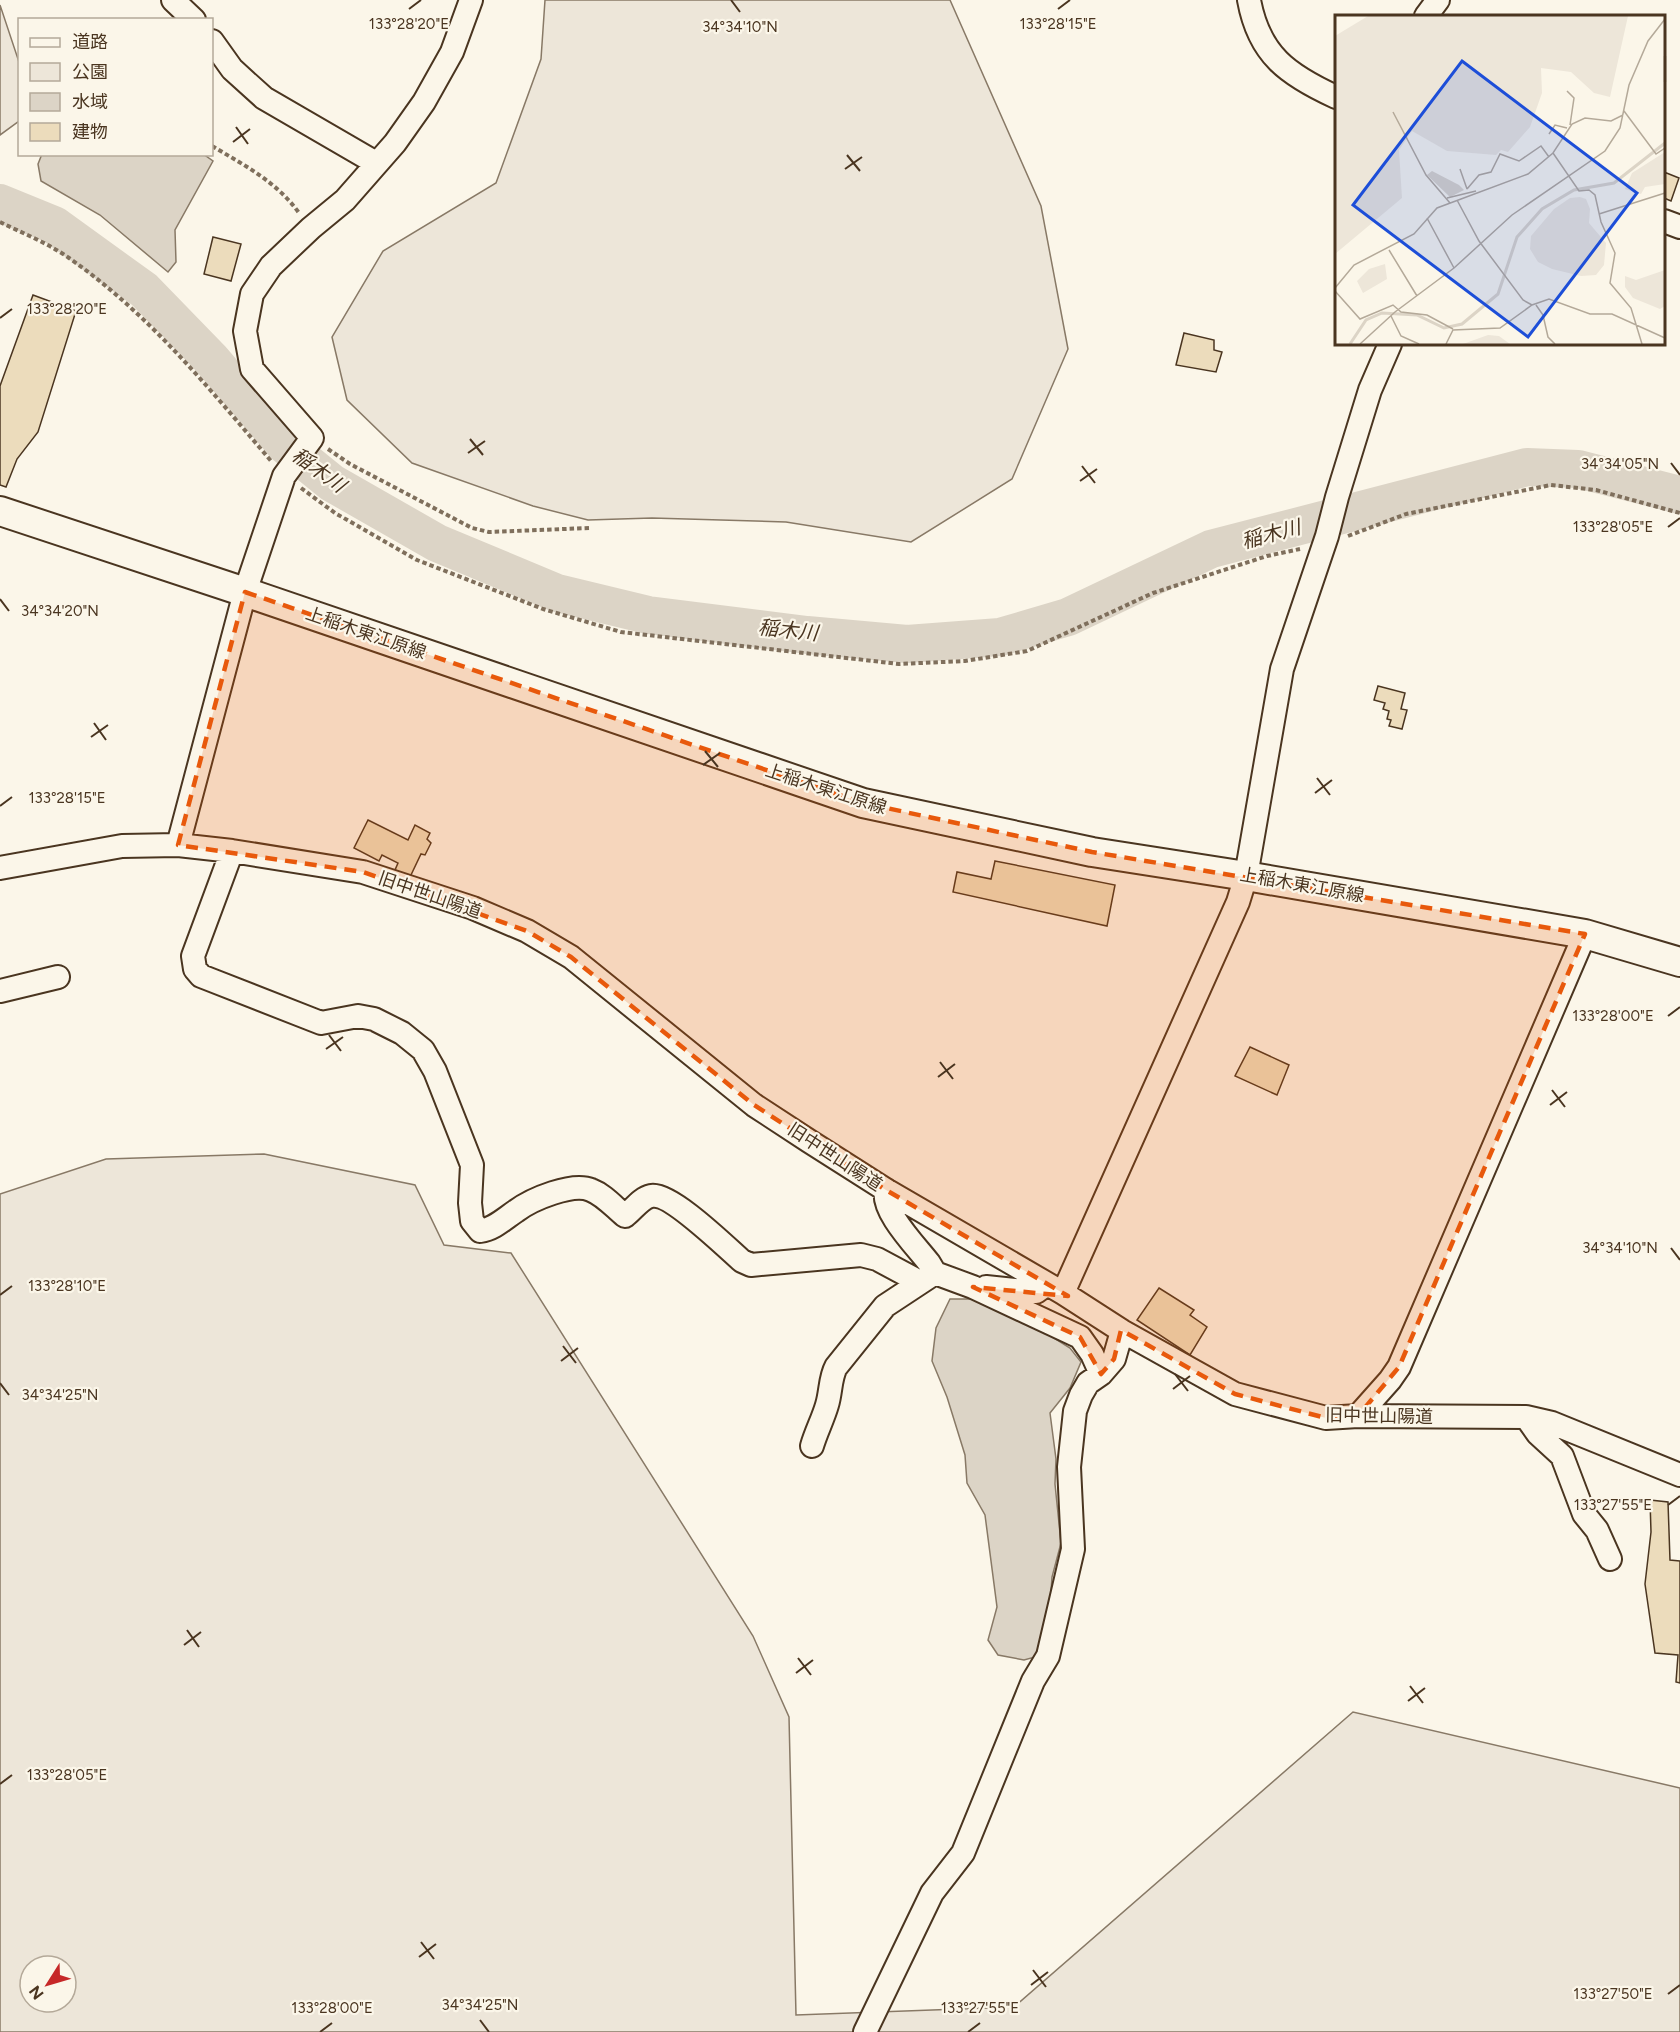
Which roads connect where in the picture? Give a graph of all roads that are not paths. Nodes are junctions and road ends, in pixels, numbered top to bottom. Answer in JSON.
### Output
{"nodes":[{"id":1,"x":173,"y":0,"type":"edge"},
{"id":2,"x":471,"y":0,"type":"edge"},
{"id":3,"x":1249,"y":0,"type":"edge"},
{"id":4,"x":1438,"y":0,"type":"edge"},
{"id":5,"x":1427,"y":15,"type":"edge"},
{"id":6,"x":192,"y":18,"type":"edge"},
{"id":7,"x":213,"y":42,"type":"edge"},
{"id":8,"x":1335,"y":97,"type":"edge"},
{"id":9,"x":376,"y":163,"type":"junction"},
{"id":10,"x":1665,"y":221,"type":"edge"},
{"id":11,"x":1680,"y":227,"type":"edge"},
{"id":12,"x":1390,"y":345,"type":"edge"},
{"id":13,"x":0,"y":511,"type":"edge"},
{"id":14,"x":245,"y":592,"type":"junction"},
{"id":15,"x":178,"y":845,"type":"junction"},
{"id":16,"x":232,"y":851,"type":"junction"},
{"id":17,"x":0,"y":868,"type":"edge"},
{"id":18,"x":1246,"y":876,"type":"junction"},
{"id":19,"x":1585,"y":934,"type":"junction"},
{"id":20,"x":1680,"y":962,"type":"edge"},
{"id":21,"x":58,"y":977,"type":"dead end"},
{"id":22,"x":0,"y":991,"type":"edge"},
{"id":23,"x":886,"y":1190,"type":"junction"},
{"id":24,"x":927,"y":1277,"type":"junction"},
{"id":25,"x":973,"y":1287,"type":"junction"},
{"id":26,"x":1055,"y":1288,"type":"junction"},
{"id":27,"x":1122,"y":1331,"type":"junction"},
{"id":28,"x":1101,"y":1374,"type":"junction"},
{"id":29,"x":1358,"y":1416,"type":"junction"},
{"id":30,"x":1526,"y":1417,"type":"junction"},
{"id":31,"x":812,"y":1446,"type":"dead end"},
{"id":32,"x":1680,"y":1475,"type":"edge"},
{"id":33,"x":1610,"y":1559,"type":"dead end"},
{"id":34,"x":865,"y":2032,"type":"edge"}],
"edges":[{"from":1,"to":6,"type":"street"},
{"from":2,"to":9,"type":"street"},
{"from":3,"to":8,"type":"street"},
{"from":4,"to":5,"type":"street"},
{"from":7,"to":9,"type":"street"},
{"from":9,"to":14,"type":"street"},
{"from":10,"to":11,"type":"street"},
{"from":12,"to":18,"type":"street"},
{"from":13,"to":14,"type":"main road","name":"上稲木東江原線"},
{"from":14,"to":15,"type":"street"},
{"from":14,"to":18,"type":"main road","name":"上稲木東江原線"},
{"from":15,"to":16,"type":"street","name":"旧中世山陽道"},
{"from":15,"to":17,"type":"street","name":"旧中世山陽道"},
{"from":16,"to":23,"type":"street","name":"旧中世山陽道"},
{"from":16,"to":24,"type":"street"},
{"from":18,"to":19,"type":"main road","name":"上稲木東江原線"},
{"from":18,"to":26,"type":"street"},
{"from":19,"to":20,"type":"main road","name":"上稲木東江原線"},
{"from":19,"to":29,"type":"street"},
{"from":21,"to":22,"type":"street"},
{"from":23,"to":24,"type":"street"},
{"from":23,"to":26,"type":"street","name":"旧中世山陽道"},
{"from":24,"to":25,"type":"street"},
{"from":24,"to":31,"type":"street"},
{"from":25,"to":26,"type":"street"},
{"from":25,"to":28,"type":"street"},
{"from":26,"to":27,"type":"street","name":"旧中世山陽道"},
{"from":27,"to":28,"type":"street"},
{"from":27,"to":29,"type":"street","name":"旧中世山陽道"},
{"from":28,"to":34,"type":"street"},
{"from":29,"to":30,"type":"street","name":"旧中世山陽道"},
{"from":30,"to":32,"type":"street","name":"旧中世山陽道"},
{"from":30,"to":33,"type":"street"}]}
